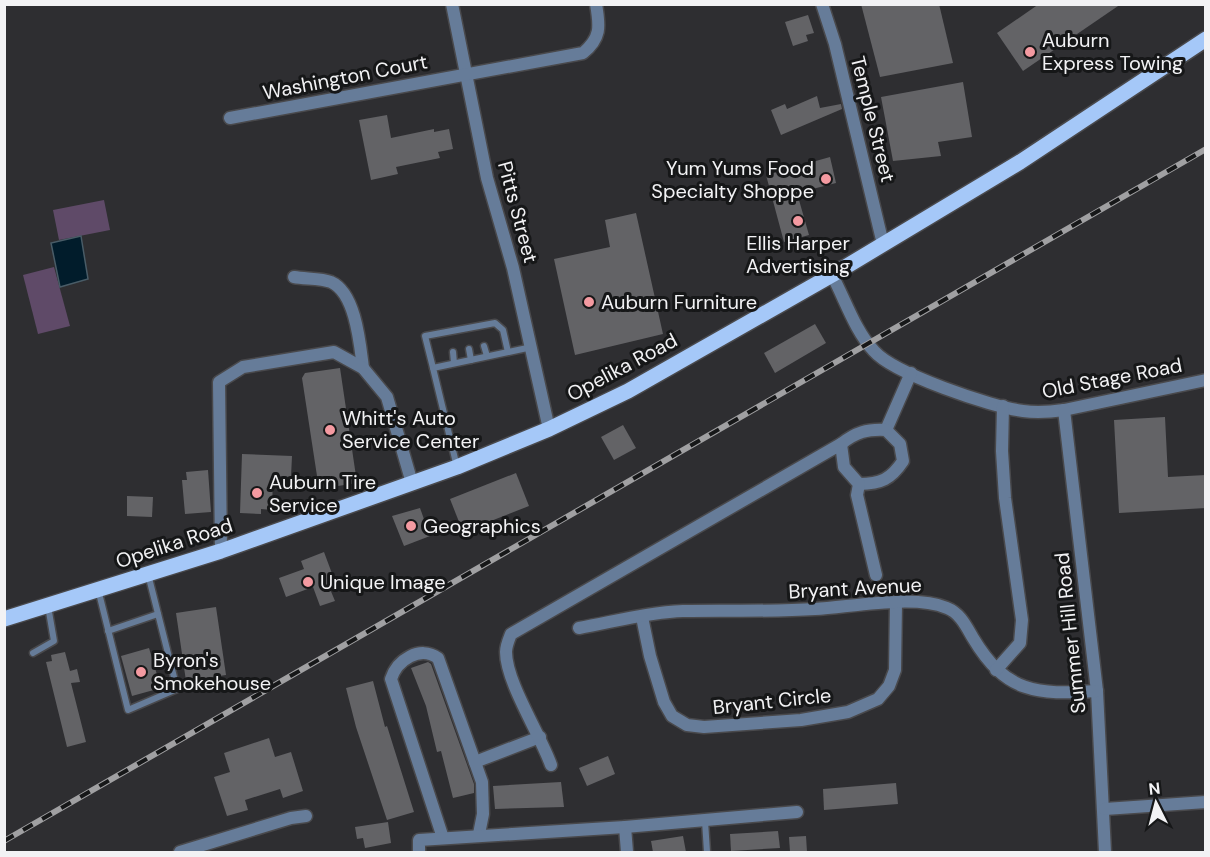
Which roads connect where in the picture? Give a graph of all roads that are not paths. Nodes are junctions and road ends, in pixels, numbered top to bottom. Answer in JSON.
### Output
{"nodes":[{"id":1,"x":452,"y":4,"type":"edge"},
{"id":2,"x":596,"y":4,"type":"edge"},
{"id":3,"x":822,"y":4,"type":"edge"},
{"id":4,"x":1206,"y":39,"type":"edge"},
{"id":5,"x":466,"y":74,"type":"junction"},
{"id":6,"x":230,"y":118,"type":"dead end"},
{"id":7,"x":883,"y":244,"type":"junction"},
{"id":8,"x":832,"y":274,"type":"junction"},
{"id":9,"x":294,"y":277,"type":"dead end"},
{"id":10,"x":484,"y":346,"type":"dead end"},
{"id":11,"x":532,"y":347,"type":"junction"},
{"id":12,"x":469,"y":349,"type":"dead end"},
{"id":13,"x":453,"y":352,"type":"dead end"},
{"id":14,"x":508,"y":352,"type":"junction"},
{"id":15,"x":487,"y":356,"type":"junction"},
{"id":16,"x":471,"y":360,"type":"junction"},
{"id":17,"x":454,"y":363,"type":"junction"},
{"id":18,"x":363,"y":368,"type":"junction"},
{"id":19,"x":433,"y":368,"type":"junction"},
{"id":20,"x":911,"y":373,"type":"junction"},
{"id":21,"x":1206,"y":380,"type":"edge"},
{"id":22,"x":1003,"y":406,"type":"junction"},
{"id":23,"x":1064,"y":410,"type":"junction"},
{"id":24,"x":549,"y":429,"type":"junction"},
{"id":25,"x":886,"y":430,"type":"junction"},
{"id":26,"x":841,"y":444,"type":"junction"},
{"id":27,"x":457,"y":467,"type":"junction"},
{"id":28,"x":412,"y":483,"type":"junction"},
{"id":29,"x":860,"y":484,"type":"junction"},
{"id":30,"x":221,"y":550,"type":"junction"},
{"id":31,"x":148,"y":573,"type":"junction"},
{"id":32,"x":876,"y":575,"type":"dead end"},
{"id":33,"x":98,"y":589,"type":"junction"},
{"id":34,"x":896,"y":603,"type":"junction"},
{"id":35,"x":48,"y":605,"type":"junction"},
{"id":36,"x":158,"y":614,"type":"junction"},
{"id":37,"x":642,"y":617,"type":"junction"},
{"id":38,"x":4,"y":619,"type":"edge"},
{"id":39,"x":579,"y":628,"type":"dead end"},
{"id":40,"x":108,"y":631,"type":"junction"},
{"id":41,"x":33,"y":653,"type":"dead end"},
{"id":42,"x":996,"y":670,"type":"junction"},
{"id":43,"x":1097,"y":691,"type":"junction"},
{"id":44,"x":540,"y":737,"type":"junction"},
{"id":45,"x":475,"y":762,"type":"junction"},
{"id":46,"x":551,"y":765,"type":"dead end"},
{"id":47,"x":1206,"y":802,"type":"edge"},
{"id":48,"x":1105,"y":809,"type":"junction"},
{"id":49,"x":797,"y":812,"type":"dead end"},
{"id":50,"x":306,"y":816,"type":"dead end"},
{"id":51,"x":705,"y":820,"type":"junction"},
{"id":52,"x":625,"y":826,"type":"junction"},
{"id":53,"x":479,"y":834,"type":"junction"},
{"id":54,"x":443,"y":838,"type":"junction"},
{"id":55,"x":180,"y":852,"type":"edge"},
{"id":56,"x":419,"y":852,"type":"edge"},
{"id":57,"x":627,"y":852,"type":"edge"},
{"id":58,"x":707,"y":852,"type":"edge"},
{"id":59,"x":1106,"y":852,"type":"edge"}],
"edges":[{"from":1,"to":5,"type":"street","name":"Pitts Street"},
{"from":2,"to":5,"type":"street","name":"Washington Court"},
{"from":3,"to":7,"type":"street","name":"Temple Street"},
{"from":4,"to":7,"type":"main road","name":"Opelika Road"},
{"from":5,"to":6,"type":"street","name":"Washington Court"},
{"from":5,"to":11,"type":"street","name":"Pitts Street"},
{"from":7,"to":8,"type":"main road","name":"Opelika Road"},
{"from":8,"to":20,"type":"street","name":"Old Stage Road"},
{"from":8,"to":24,"type":"main road","name":"Opelika Road"},
{"from":9,"to":18,"type":"street"},
{"from":10,"to":15,"type":"lane"},
{"from":11,"to":14,"type":"lane"},
{"from":11,"to":24,"type":"street","name":"Pitts Street"},
{"from":12,"to":16,"type":"lane"},
{"from":13,"to":17,"type":"lane"},
{"from":14,"to":15,"type":"lane"},
{"from":14,"to":19,"type":"lane"},
{"from":15,"to":16,"type":"lane"},
{"from":16,"to":17,"type":"lane"},
{"from":17,"to":19,"type":"lane"},
{"from":18,"to":28,"type":"street"},
{"from":18,"to":30,"type":"street"},
{"from":19,"to":27,"type":"lane"},
{"from":20,"to":22,"type":"street","name":"Old Stage Road"},
{"from":20,"to":25,"type":"street"},
{"from":21,"to":23,"type":"street","name":"Old Stage Road"},
{"from":22,"to":23,"type":"street","name":"Old Stage Road"},
{"from":22,"to":42,"type":"street"},
{"from":23,"to":43,"type":"street","name":"Summer Hill Road"},
{"from":24,"to":27,"type":"main road","name":"Opelika Road"},
{"from":25,"to":26,"type":"street"},
{"from":25,"to":29,"type":"street"},
{"from":26,"to":29,"type":"street"},
{"from":26,"to":44,"type":"street"},
{"from":27,"to":28,"type":"main road","name":"Opelika Road"},
{"from":28,"to":30,"type":"main road","name":"Opelika Road"},
{"from":29,"to":32,"type":"street"},
{"from":30,"to":31,"type":"main road","name":"Opelika Road"},
{"from":31,"to":33,"type":"main road","name":"Opelika Road"},
{"from":31,"to":36,"type":"lane"},
{"from":33,"to":35,"type":"main road","name":"Opelika Road"},
{"from":33,"to":40,"type":"lane"},
{"from":34,"to":37,"type":"street","name":"Bryant Avenue"},
{"from":34,"to":37,"type":"street","name":"Bryant Circle"},
{"from":34,"to":42,"type":"street","name":"Bryant Avenue"},
{"from":35,"to":38,"type":"main road","name":"Opelika Road"},
{"from":35,"to":41,"type":"lane"},
{"from":36,"to":40,"type":"lane"},
{"from":36,"to":40,"type":"lane"},
{"from":37,"to":39,"type":"street","name":"Bryant Avenue"},
{"from":42,"to":43,"type":"street","name":"Bryant Avenue"},
{"from":43,"to":48,"type":"street","name":"Summer Hill Road"},
{"from":44,"to":45,"type":"street"},
{"from":44,"to":46,"type":"street"},
{"from":45,"to":53,"type":"street"},
{"from":45,"to":54,"type":"street"},
{"from":47,"to":48,"type":"street"},
{"from":48,"to":59,"type":"street","name":"Summer Hill Road"},
{"from":49,"to":51,"type":"street"},
{"from":50,"to":55,"type":"street"},
{"from":51,"to":52,"type":"street"},
{"from":51,"to":58,"type":"lane"},
{"from":52,"to":53,"type":"street"},
{"from":52,"to":57,"type":"street"},
{"from":53,"to":54,"type":"street"},
{"from":54,"to":56,"type":"street"}]}
